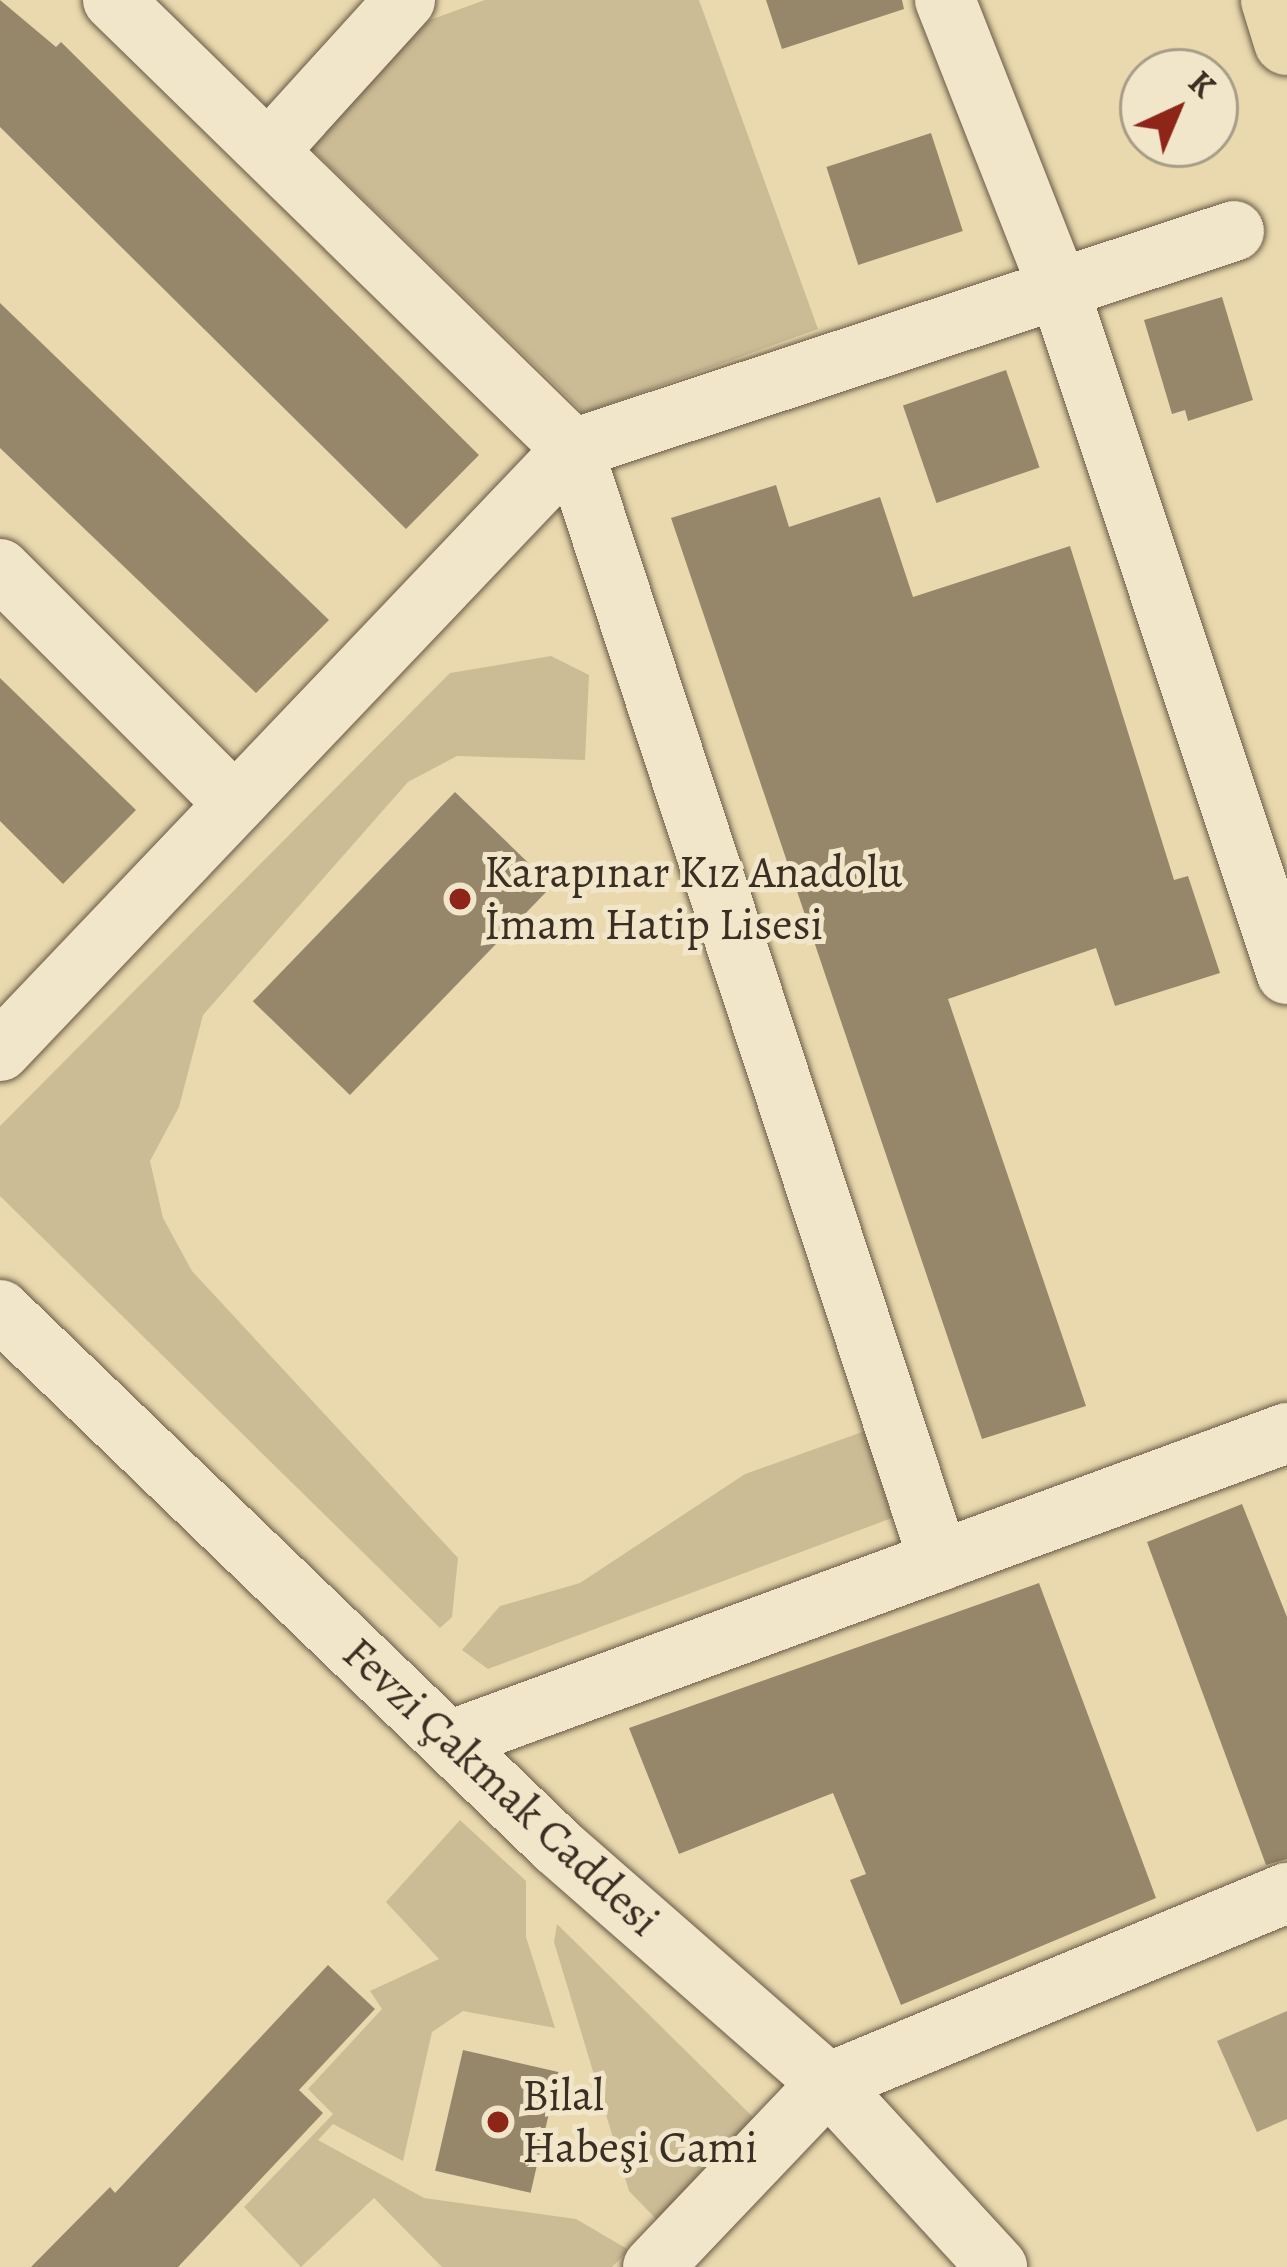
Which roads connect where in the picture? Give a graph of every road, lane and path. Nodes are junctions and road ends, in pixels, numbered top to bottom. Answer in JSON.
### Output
{"nodes":[{"id":1,"x":113,"y":0,"type":"edge"},
{"id":2,"x":405,"y":0,"type":"edge"},
{"id":3,"x":945,"y":0,"type":"edge"},
{"id":4,"x":1274,"y":0,"type":"edge"},
{"id":5,"x":1287,"y":42,"type":"edge"},
{"id":6,"x":270,"y":148,"type":"junction"},
{"id":7,"x":1234,"y":231,"type":"dead end"},
{"id":8,"x":1059,"y":290,"type":"junction"},
{"id":9,"x":573,"y":449,"type":"junction"},
{"id":10,"x":0,"y":569,"type":"edge"},
{"id":11,"x":235,"y":804,"type":"junction"},
{"id":12,"x":1287,"y":974,"type":"edge"},
{"id":13,"x":0,"y":1051,"type":"edge"},
{"id":14,"x":0,"y":1310,"type":"edge"},
{"id":15,"x":1287,"y":1433,"type":"edge"},
{"id":16,"x":939,"y":1561,"type":"junction"},
{"id":17,"x":448,"y":1741,"type":"junction"},
{"id":18,"x":1287,"y":1893,"type":"edge"},
{"id":19,"x":828,"y":2083,"type":"junction"},
{"id":20,"x":653,"y":2267,"type":"edge"},
{"id":21,"x":997,"y":2267,"type":"edge"}],
"edges":[{"from":1,"to":6,"type":"street"},
{"from":2,"to":6,"type":"street"},
{"from":3,"to":8,"type":"street"},
{"from":4,"to":5,"type":"highway"},
{"from":6,"to":9,"type":"street"},
{"from":7,"to":8,"type":"street"},
{"from":8,"to":9,"type":"street"},
{"from":8,"to":12,"type":"street"},
{"from":9,"to":11,"type":"street"},
{"from":9,"to":16,"type":"street"},
{"from":10,"to":11,"type":"street"},
{"from":11,"to":13,"type":"street"},
{"from":14,"to":17,"type":"street","name":"Fevzi Çakmak Caddesi"},
{"from":15,"to":16,"type":"street"},
{"from":16,"to":17,"type":"street"},
{"from":17,"to":19,"type":"street","name":"Fevzi Çakmak Caddesi"},
{"from":18,"to":19,"type":"street"},
{"from":19,"to":20,"type":"street"},
{"from":19,"to":21,"type":"street","name":"Fevzi Çakmak Caddesi"}]}
